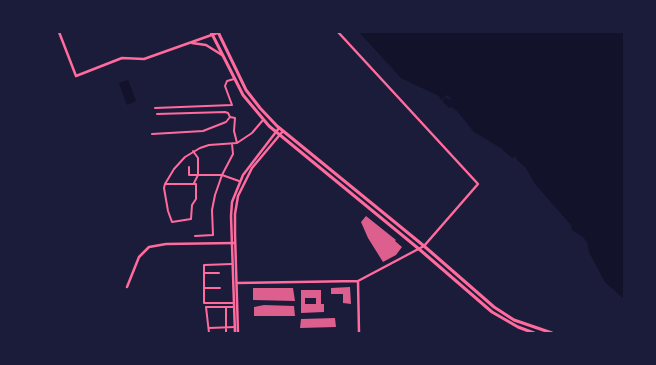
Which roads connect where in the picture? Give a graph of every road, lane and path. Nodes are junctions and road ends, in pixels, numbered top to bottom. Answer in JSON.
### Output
{"nodes":[{"id":1,"x":59,"y":32,"type":"edge"},
{"id":2,"x":219,"y":32,"type":"edge"},
{"id":3,"x":338,"y":32,"type":"edge"},
{"id":4,"x":212,"y":34,"type":"edge"},
{"id":5,"x":190,"y":43,"type":"junction"},
{"id":6,"x":223,"y":55,"type":"junction"},
{"id":7,"x":234,"y":78,"type":"junction"},
{"id":8,"x":155,"y":108,"type":"dead end"},
{"id":9,"x":157,"y":114,"type":"dead end"},
{"id":10,"x":230,"y":117,"type":"junction"},
{"id":11,"x":263,"y":120,"type":"junction"},
{"id":12,"x":279,"y":128,"type":"junction"},
{"id":13,"x":283,"y":131,"type":"junction"},
{"id":14,"x":276,"y":132,"type":"junction"},
{"id":15,"x":152,"y":134,"type":"dead end"},
{"id":16,"x":279,"y":135,"type":"junction"},
{"id":17,"x":237,"y":143,"type":"junction"},
{"id":18,"x":232,"y":144,"type":"junction"},
{"id":19,"x":193,"y":151,"type":"junction"},
{"id":20,"x":189,"y":167,"type":"dead end"},
{"id":21,"x":198,"y":175,"type":"junction"},
{"id":22,"x":222,"y":175,"type":"junction"},
{"id":23,"x":239,"y":181,"type":"junction"},
{"id":24,"x":165,"y":184,"type":"junction"},
{"id":25,"x":192,"y":184,"type":"junction"},
{"id":26,"x":195,"y":236,"type":"dead end"},
{"id":27,"x":234,"y":243,"type":"junction"},
{"id":28,"x":424,"y":246,"type":"junction"},
{"id":29,"x":419,"y":249,"type":"junction"},
{"id":30,"x":232,"y":264,"type":"junction"},
{"id":31,"x":219,"y":273,"type":"dead end"},
{"id":32,"x":204,"y":274,"type":"junction"},
{"id":33,"x":358,"y":281,"type":"junction"},
{"id":34,"x":236,"y":283,"type":"junction"},
{"id":35,"x":126,"y":287,"type":"dead end"},
{"id":36,"x":204,"y":288,"type":"junction"},
{"id":37,"x":220,"y":288,"type":"dead end"},
{"id":38,"x":234,"y":305,"type":"junction"},
{"id":39,"x":226,"y":307,"type":"junction"},
{"id":40,"x":234,"y":327,"type":"junction"},
{"id":41,"x":209,"y":328,"type":"junction"},
{"id":42,"x":226,"y":328,"type":"junction"},
{"id":43,"x":209,"y":333,"type":"edge"},
{"id":44,"x":226,"y":333,"type":"edge"},
{"id":45,"x":235,"y":333,"type":"edge"},
{"id":46,"x":238,"y":333,"type":"edge"},
{"id":47,"x":359,"y":333,"type":"edge"},
{"id":48,"x":534,"y":333,"type":"edge"},
{"id":49,"x":552,"y":333,"type":"edge"}],
"edges":[{"from":1,"to":5,"type":"street"},
{"from":2,"to":4,"type":"street"},
{"from":2,"to":12,"type":"main road"},
{"from":3,"to":28,"type":"street"},
{"from":4,"to":5,"type":"street"},
{"from":4,"to":6,"type":"main road"},
{"from":5,"to":6,"type":"street"},
{"from":6,"to":7,"type":"main road"},
{"from":7,"to":8,"type":"street"},
{"from":7,"to":11,"type":"main road"},
{"from":9,"to":10,"type":"street"},
{"from":10,"to":15,"type":"street"},
{"from":10,"to":17,"type":"street"},
{"from":11,"to":14,"type":"main road"},
{"from":11,"to":17,"type":"street"},
{"from":12,"to":13,"type":"main road"},
{"from":12,"to":14,"type":"street"},
{"from":13,"to":16,"type":"street"},
{"from":13,"to":28,"type":"main road"},
{"from":14,"to":16,"type":"main road"},
{"from":14,"to":23,"type":"street"},
{"from":16,"to":27,"type":"street"},
{"from":16,"to":29,"type":"main road"},
{"from":17,"to":18,"type":"street"},
{"from":18,"to":19,"type":"street"},
{"from":18,"to":22,"type":"street"},
{"from":19,"to":21,"type":"street"},
{"from":19,"to":24,"type":"street"},
{"from":20,"to":21,"type":"street"},
{"from":21,"to":22,"type":"street"},
{"from":21,"to":25,"type":"street"},
{"from":22,"to":23,"type":"street"},
{"from":22,"to":26,"type":"street"},
{"from":23,"to":27,"type":"street"},
{"from":24,"to":25,"type":"street"},
{"from":24,"to":25,"type":"street"},
{"from":27,"to":30,"type":"street"},
{"from":27,"to":34,"type":"street"},
{"from":27,"to":35,"type":"street"},
{"from":28,"to":29,"type":"street"},
{"from":28,"to":49,"type":"main road"},
{"from":29,"to":33,"type":"street"},
{"from":29,"to":48,"type":"main road"},
{"from":30,"to":32,"type":"street"},
{"from":30,"to":38,"type":"street"},
{"from":31,"to":32,"type":"street"},
{"from":32,"to":36,"type":"street"},
{"from":33,"to":34,"type":"street"},
{"from":33,"to":47,"type":"street"},
{"from":34,"to":46,"type":"street"},
{"from":36,"to":37,"type":"street"},
{"from":36,"to":38,"type":"street"},
{"from":38,"to":39,"type":"street"},
{"from":38,"to":40,"type":"street"},
{"from":39,"to":41,"type":"street"},
{"from":39,"to":42,"type":"street"},
{"from":40,"to":42,"type":"street"},
{"from":40,"to":45,"type":"street"},
{"from":41,"to":42,"type":"street"},
{"from":41,"to":43,"type":"street"},
{"from":42,"to":44,"type":"street"}]}
